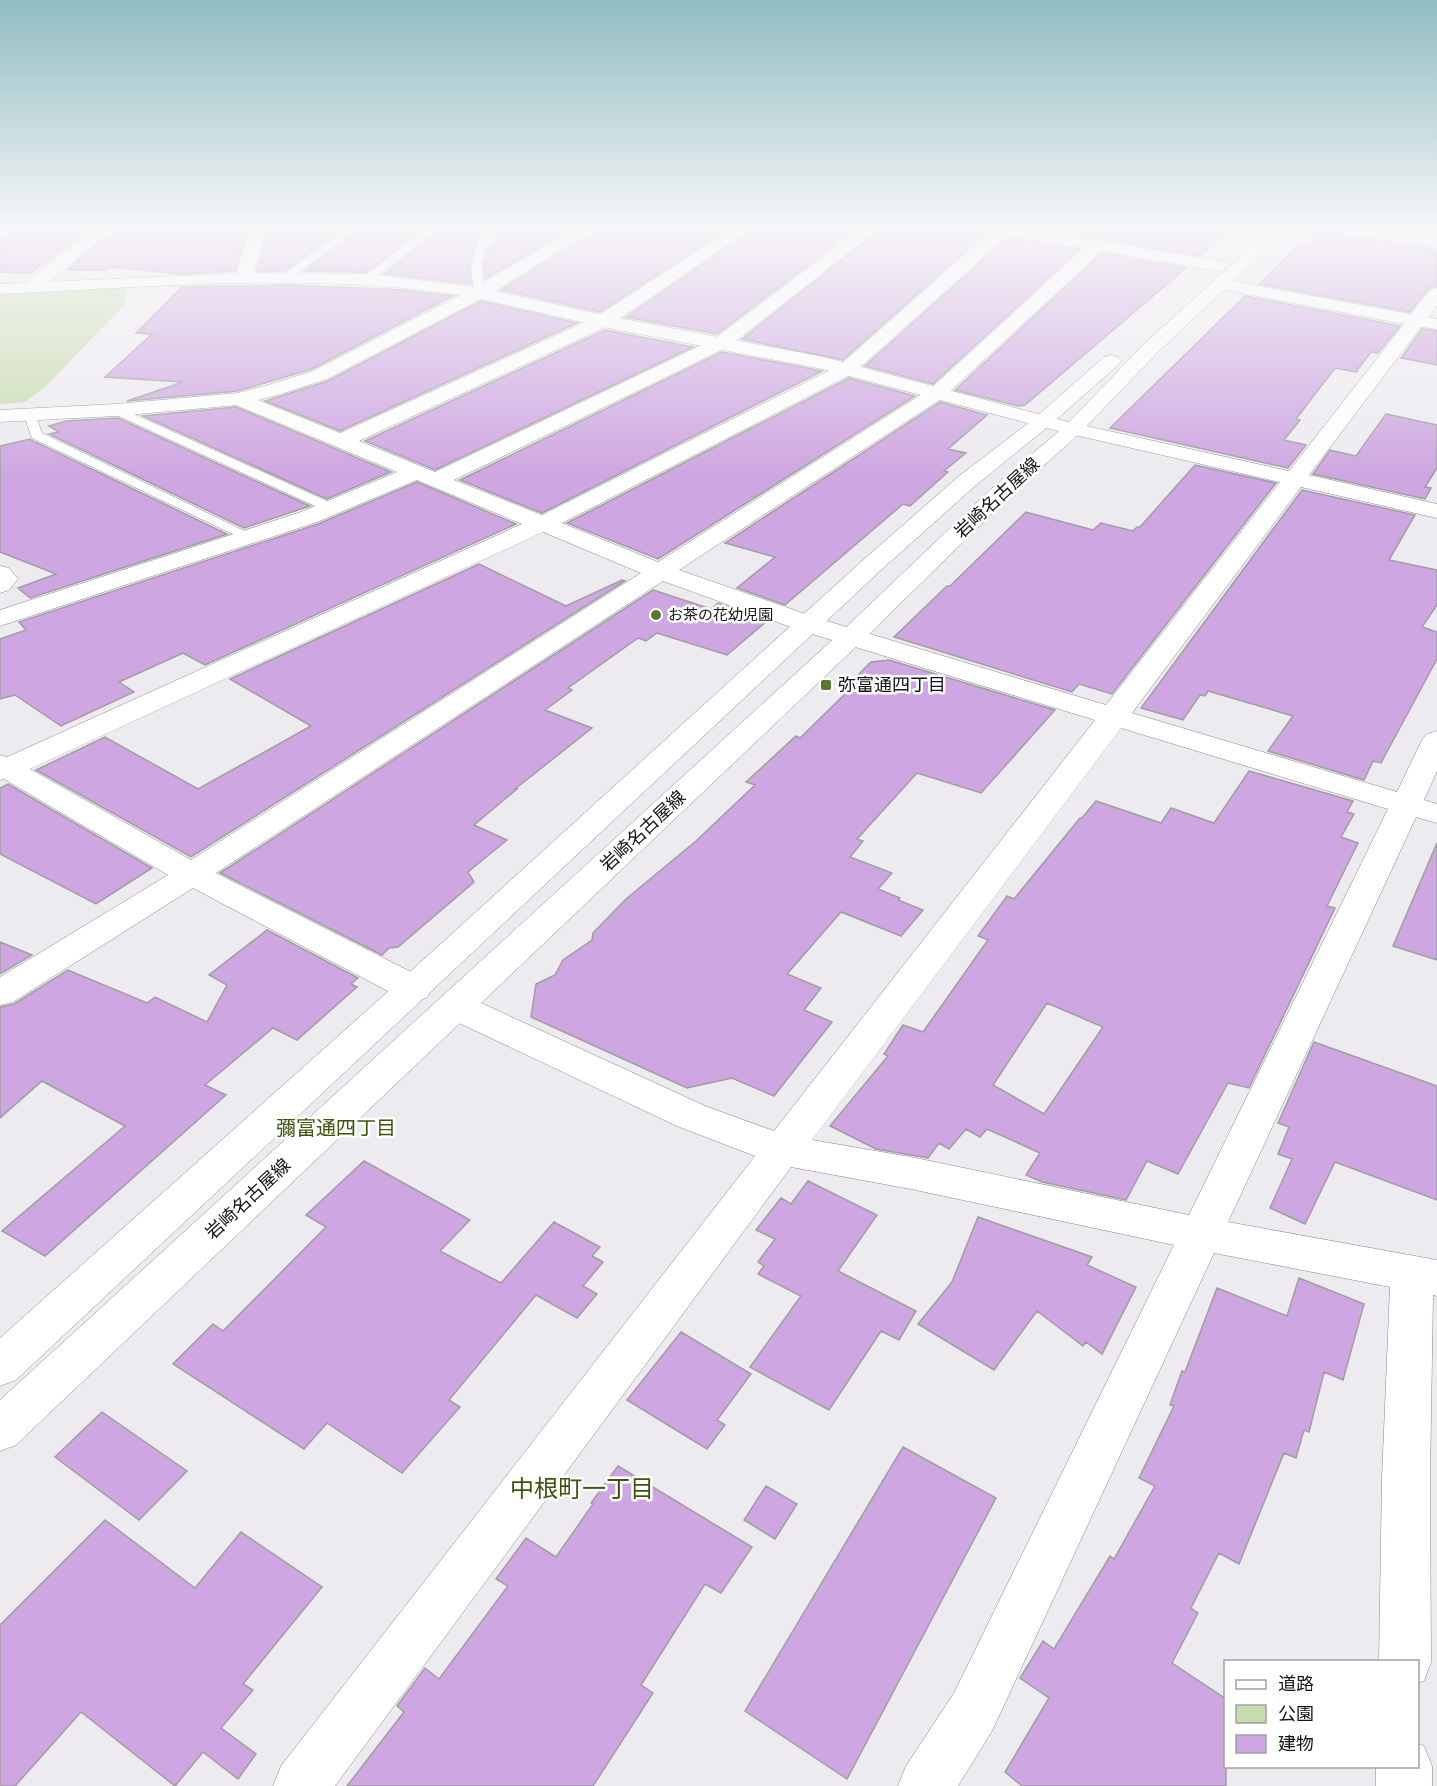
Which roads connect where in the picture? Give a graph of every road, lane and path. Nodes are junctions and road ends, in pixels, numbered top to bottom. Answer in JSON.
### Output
{"nodes":[{"id":1,"x":445,"y":310,"type":"edge"},
{"id":2,"x":556,"y":310,"type":"edge"},
{"id":3,"x":619,"y":310,"type":"edge"},
{"id":4,"x":764,"y":310,"type":"edge"},
{"id":5,"x":911,"y":310,"type":"edge"},
{"id":6,"x":1027,"y":310,"type":"edge"},
{"id":7,"x":1176,"y":310,"type":"edge"},
{"id":8,"x":1186,"y":310,"type":"edge"},
{"id":9,"x":1430,"y":312,"type":"edge"},
{"id":10,"x":603,"y":321,"type":"junction"},
{"id":11,"x":721,"y":343,"type":"junction"},
{"id":12,"x":847,"y":369,"type":"junction"},
{"id":13,"x":937,"y":393,"type":"junction"},
{"id":14,"x":238,"y":399,"type":"junction"},
{"id":15,"x":116,"y":410,"type":"junction"},
{"id":16,"x":29,"y":413,"type":"junction"},
{"id":17,"x":0,"y":416,"type":"edge"},
{"id":18,"x":1042,"y":422,"type":"junction"},
{"id":19,"x":1073,"y":429,"type":"junction"},
{"id":20,"x":341,"y":441,"type":"junction"},
{"id":21,"x":427,"y":476,"type":"junction"},
{"id":22,"x":1293,"y":479,"type":"junction"},
{"id":23,"x":331,"y":508,"type":"junction"},
{"id":24,"x":1437,"y":511,"type":"edge"},
{"id":25,"x":544,"y":524,"type":"junction"},
{"id":26,"x":248,"y":536,"type":"junction"},
{"id":27,"x":660,"y":572,"type":"junction"},
{"id":28,"x":0,"y":573,"type":"edge"},
{"id":29,"x":0,"y":585,"type":"edge"},
{"id":30,"x":0,"y":618,"type":"edge"},
{"id":31,"x":808,"y":624,"type":"junction"},
{"id":32,"x":850,"y":638,"type":"junction"},
{"id":33,"x":1112,"y":717,"type":"junction"},
{"id":34,"x":1437,"y":740,"type":"edge"},
{"id":35,"x":2,"y":767,"type":"edge"},
{"id":36,"x":1422,"y":809,"type":"edge"},
{"id":37,"x":192,"y":874,"type":"junction"},
{"id":38,"x":414,"y":989,"type":"junction"},
{"id":39,"x":0,"y":993,"type":"edge"},
{"id":40,"x":455,"y":1006,"type":"junction"},
{"id":41,"x":782,"y":1150,"type":"junction"},
{"id":42,"x":1201,"y":1234,"type":"junction"},
{"id":43,"x":1425,"y":1276,"type":"edge"},
{"id":44,"x":0,"y":1366,"type":"edge"},
{"id":45,"x":0,"y":1430,"type":"edge"},
{"id":46,"x":1405,"y":1660,"type":"edge"},
{"id":47,"x":1404,"y":1768,"type":"edge"},
{"id":48,"x":301,"y":1786,"type":"edge"},
{"id":49,"x":926,"y":1786,"type":"edge"},
{"id":50,"x":1404,"y":1786,"type":"edge"}],
"edges":[{"from":1,"to":14,"type":"street"},
{"from":2,"to":10,"type":"street"},
{"from":3,"to":10,"type":"street"},
{"from":4,"to":11,"type":"street"},
{"from":5,"to":12,"type":"street"},
{"from":6,"to":13,"type":"street"},
{"from":7,"to":18,"type":"street","name":"岩崎名古屋線"},
{"from":8,"to":19,"type":"street","name":"岩崎名古屋線"},
{"from":9,"to":22,"type":"street"},
{"from":10,"to":11,"type":"street"},
{"from":10,"to":20,"type":"street"},
{"from":11,"to":12,"type":"street"},
{"from":11,"to":21,"type":"street"},
{"from":12,"to":13,"type":"street"},
{"from":12,"to":25,"type":"street"},
{"from":13,"to":18,"type":"street"},
{"from":13,"to":27,"type":"street"},
{"from":14,"to":15,"type":"street"},
{"from":14,"to":20,"type":"street"},
{"from":15,"to":16,"type":"street"},
{"from":15,"to":23,"type":"lane"},
{"from":16,"to":17,"type":"street"},
{"from":16,"to":26,"type":"lane"},
{"from":18,"to":19,"type":"street"},
{"from":18,"to":31,"type":"street","name":"岩崎名古屋線"},
{"from":19,"to":22,"type":"street"},
{"from":19,"to":32,"type":"street","name":"岩崎名古屋線"},
{"from":20,"to":21,"type":"street"},
{"from":21,"to":23,"type":"street"},
{"from":21,"to":25,"type":"street"},
{"from":22,"to":24,"type":"street"},
{"from":22,"to":33,"type":"street"},
{"from":23,"to":26,"type":"street"},
{"from":25,"to":27,"type":"street"},
{"from":25,"to":35,"type":"street"},
{"from":26,"to":30,"type":"street"},
{"from":27,"to":31,"type":"street"},
{"from":27,"to":37,"type":"street"},
{"from":28,"to":29,"type":"street"},
{"from":31,"to":32,"type":"street"},
{"from":31,"to":38,"type":"street","name":"岩崎名古屋線"},
{"from":32,"to":33,"type":"street"},
{"from":32,"to":40,"type":"street","name":"岩崎名古屋線"},
{"from":33,"to":36,"type":"street"},
{"from":33,"to":41,"type":"street"},
{"from":34,"to":36,"type":"street"},
{"from":35,"to":37,"type":"street"},
{"from":36,"to":42,"type":"street"},
{"from":37,"to":38,"type":"street"},
{"from":37,"to":39,"type":"street"},
{"from":38,"to":44,"type":"street","name":"岩崎名古屋線"},
{"from":40,"to":41,"type":"street"},
{"from":40,"to":45,"type":"street","name":"岩崎名古屋線"},
{"from":41,"to":42,"type":"street"},
{"from":41,"to":48,"type":"street"},
{"from":42,"to":43,"type":"street"},
{"from":42,"to":49,"type":"street"},
{"from":43,"to":46,"type":"street"},
{"from":47,"to":50,"type":"street"}]}
